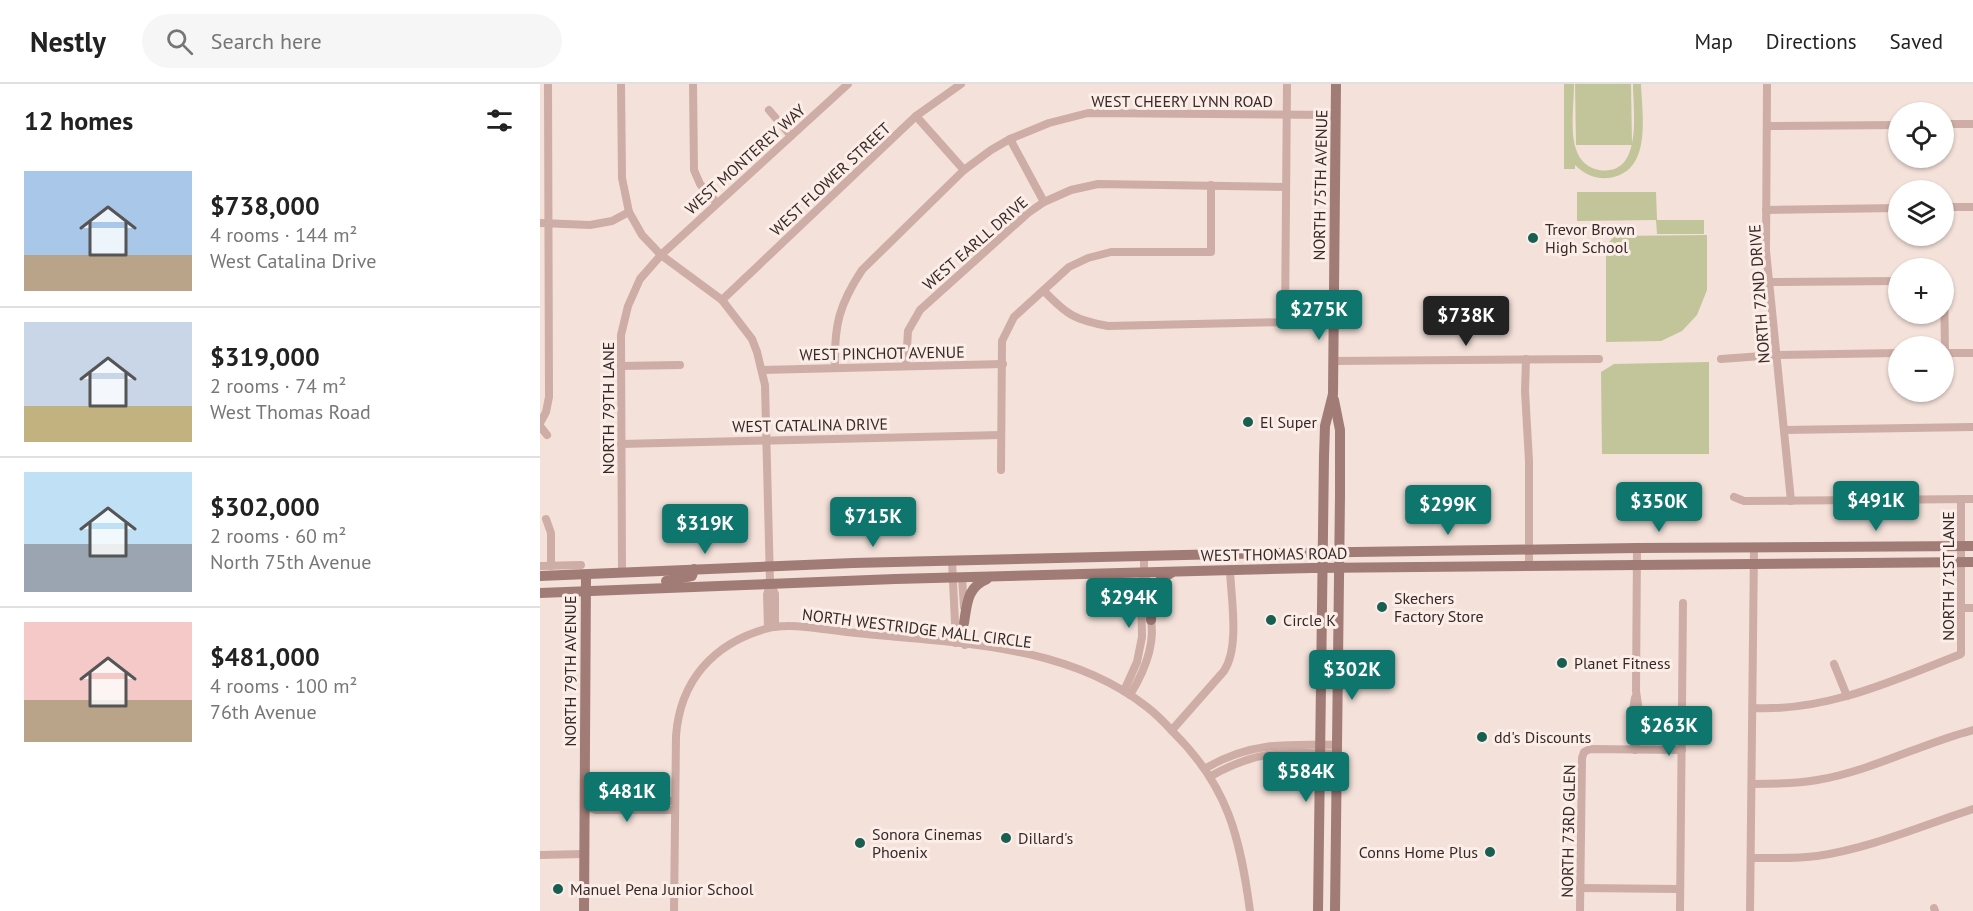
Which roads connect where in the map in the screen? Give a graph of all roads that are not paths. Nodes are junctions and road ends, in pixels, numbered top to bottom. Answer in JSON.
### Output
{"nodes":[{"id":1,"x":548,"y":84,"type":"edge"},
{"id":2,"x":621,"y":84,"type":"edge"},
{"id":3,"x":693,"y":84,"type":"edge"},
{"id":4,"x":848,"y":84,"type":"edge"},
{"id":5,"x":961,"y":84,"type":"edge"},
{"id":6,"x":1287,"y":84,"type":"edge"},
{"id":7,"x":1336,"y":84,"type":"edge"},
{"id":8,"x":1767,"y":84,"type":"edge"},
{"id":9,"x":770,"y":110,"type":"dead end"},
{"id":10,"x":1286,"y":114,"type":"junction"},
{"id":11,"x":1335,"y":115,"type":"junction"},
{"id":12,"x":916,"y":116,"type":"junction"},
{"id":13,"x":1954,"y":124,"type":"edge"},
{"id":14,"x":1973,"y":124,"type":"edge"},
{"id":15,"x":1888,"y":125,"type":"edge"},
{"id":16,"x":1767,"y":126,"type":"junction"},
{"id":17,"x":791,"y":136,"type":"junction"},
{"id":18,"x":1010,"y":139,"type":"junction"},
{"id":19,"x":544,"y":151,"type":"edge"},
{"id":20,"x":964,"y":170,"type":"junction"},
{"id":21,"x":1211,"y":185,"type":"junction"},
{"id":22,"x":1286,"y":187,"type":"junction"},
{"id":23,"x":1044,"y":202,"type":"junction"},
{"id":24,"x":717,"y":203,"type":"junction"},
{"id":25,"x":1954,"y":207,"type":"edge"},
{"id":26,"x":1973,"y":207,"type":"edge"},
{"id":27,"x":1888,"y":208,"type":"edge"},
{"id":28,"x":1766,"y":210,"type":"junction"},
{"id":29,"x":629,"y":212,"type":"junction"},
{"id":30,"x":540,"y":223,"type":"edge"},
{"id":31,"x":549,"y":223,"type":"junction"},
{"id":32,"x":661,"y":255,"type":"junction"},
{"id":33,"x":1888,"y":280,"type":"edge"},
{"id":34,"x":1769,"y":282,"type":"junction"},
{"id":35,"x":1044,"y":291,"type":"junction"},
{"id":36,"x":544,"y":296,"type":"edge"},
{"id":37,"x":722,"y":300,"type":"junction"},
{"id":38,"x":1285,"y":321,"type":"junction"},
{"id":39,"x":1334,"y":321,"type":"junction"},
{"id":40,"x":1888,"y":353,"type":"edge"},
{"id":41,"x":1954,"y":353,"type":"edge"},
{"id":42,"x":1973,"y":353,"type":"edge"},
{"id":43,"x":1776,"y":356,"type":"junction"},
{"id":44,"x":1526,"y":359,"type":"junction"},
{"id":45,"x":1599,"y":359,"type":"dead end"},
{"id":46,"x":1721,"y":359,"type":"dead end"},
{"id":47,"x":1333,"y":362,"type":"junction"},
{"id":48,"x":1003,"y":363,"type":"junction"},
{"id":49,"x":680,"y":365,"type":"dead end"},
{"id":50,"x":906,"y":365,"type":"junction"},
{"id":51,"x":544,"y":366,"type":"edge"},
{"id":52,"x":621,"y":366,"type":"junction"},
{"id":53,"x":834,"y":367,"type":"junction"},
{"id":54,"x":762,"y":370,"type":"junction"},
{"id":55,"x":1333,"y":394,"type":"junction"},
{"id":56,"x":540,"y":425,"type":"edge"},
{"id":57,"x":1973,"y":427,"type":"edge"},
{"id":58,"x":1784,"y":430,"type":"junction"},
{"id":59,"x":547,"y":435,"type":"dead end"},
{"id":60,"x":1001,"y":435,"type":"junction"},
{"id":61,"x":767,"y":440,"type":"junction"},
{"id":62,"x":621,"y":444,"type":"junction"},
{"id":63,"x":1001,"y":470,"type":"dead end"},
{"id":64,"x":1734,"y":497,"type":"dead end"},
{"id":65,"x":1961,"y":499,"type":"junction"},
{"id":66,"x":1973,"y":499,"type":"edge"},
{"id":67,"x":1791,"y":501,"type":"junction"},
{"id":68,"x":546,"y":519,"type":"dead end"},
{"id":69,"x":1961,"y":546,"type":"junction"},
{"id":70,"x":1973,"y":546,"type":"edge"},
{"id":71,"x":1754,"y":547,"type":"junction"},
{"id":72,"x":1637,"y":548,"type":"junction"},
{"id":73,"x":1529,"y":549,"type":"junction"},
{"id":74,"x":1323,"y":552,"type":"junction"},
{"id":75,"x":1340,"y":552,"type":"junction"},
{"id":76,"x":1144,"y":556,"type":"junction"},
{"id":77,"x":957,"y":560,"type":"junction"},
{"id":78,"x":1961,"y":562,"type":"junction"},
{"id":79,"x":1973,"y":562,"type":"edge"},
{"id":80,"x":1755,"y":564,"type":"junction"},
{"id":81,"x":1637,"y":565,"type":"junction"},
{"id":82,"x":552,"y":566,"type":"junction"},
{"id":83,"x":770,"y":566,"type":"junction"},
{"id":84,"x":1529,"y":566,"type":"junction"},
{"id":85,"x":540,"y":567,"type":"edge"},
{"id":86,"x":1323,"y":568,"type":"junction"},
{"id":87,"x":1340,"y":568,"type":"junction"},
{"id":88,"x":694,"y":569,"type":"junction"},
{"id":89,"x":583,"y":570,"type":"junction"},
{"id":90,"x":1230,"y":570,"type":"junction"},
{"id":91,"x":1172,"y":572,"type":"junction"},
{"id":92,"x":622,"y":573,"type":"junction"},
{"id":93,"x":1144,"y":573,"type":"junction"},
{"id":94,"x":540,"y":576,"type":"edge"},
{"id":95,"x":993,"y":577,"type":"junction"},
{"id":96,"x":958,"y":578,"type":"junction"},
{"id":97,"x":770,"y":583,"type":"junction"},
{"id":98,"x":633,"y":589,"type":"junction"},
{"id":99,"x":586,"y":592,"type":"junction"},
{"id":100,"x":540,"y":593,"type":"edge"},
{"id":101,"x":1683,"y":603,"type":"dead end"},
{"id":102,"x":1961,"y":608,"type":"junction"},
{"id":103,"x":1973,"y":608,"type":"edge"},
{"id":104,"x":1151,"y":620,"type":"junction"},
{"id":105,"x":964,"y":623,"type":"junction"},
{"id":106,"x":771,"y":627,"type":"junction"},
{"id":107,"x":956,"y":644,"type":"junction"},
{"id":108,"x":965,"y":645,"type":"junction"},
{"id":109,"x":1834,"y":664,"type":"dead end"},
{"id":110,"x":1127,"y":693,"type":"junction"},
{"id":111,"x":1846,"y":696,"type":"junction"},
{"id":112,"x":1753,"y":708,"type":"junction"},
{"id":113,"x":1172,"y":730,"type":"junction"},
{"id":114,"x":1973,"y":730,"type":"edge"},
{"id":115,"x":1320,"y":749,"type":"junction"},
{"id":116,"x":1338,"y":749,"type":"junction"},
{"id":117,"x":1635,"y":750,"type":"junction"},
{"id":118,"x":1682,"y":750,"type":"junction"},
{"id":119,"x":1206,"y":768,"type":"junction"},
{"id":120,"x":1211,"y":776,"type":"junction"},
{"id":121,"x":1752,"y":784,"type":"junction"},
{"id":122,"x":584,"y":806,"type":"junction"},
{"id":123,"x":674,"y":806,"type":"junction"},
{"id":124,"x":1973,"y":808,"type":"edge"},
{"id":125,"x":584,"y":854,"type":"junction"},
{"id":126,"x":540,"y":855,"type":"edge"},
{"id":127,"x":1751,"y":858,"type":"junction"},
{"id":128,"x":1580,"y":888,"type":"junction"},
{"id":129,"x":1680,"y":889,"type":"junction"},
{"id":130,"x":584,"y":911,"type":"edge"},
{"id":131,"x":674,"y":911,"type":"edge"},
{"id":132,"x":1250,"y":911,"type":"edge"},
{"id":133,"x":1318,"y":911,"type":"edge"},
{"id":134,"x":1335,"y":911,"type":"edge"},
{"id":135,"x":1580,"y":911,"type":"edge"},
{"id":136,"x":1680,"y":911,"type":"edge"},
{"id":137,"x":1750,"y":911,"type":"edge"}],
"edges":[{"from":1,"to":19,"type":"street"},
{"from":2,"to":29,"type":"street"},
{"from":3,"to":24,"type":"street"},
{"from":4,"to":17,"type":"street","name":"WEST MONTEREY WAY"},
{"from":5,"to":12,"type":"street","name":"WEST FLOWER STREET"},
{"from":6,"to":10,"type":"street"},
{"from":7,"to":11,"type":"main road","name":"NORTH 75TH AVENUE"},
{"from":8,"to":16,"type":"street","name":"NORTH 72ND DRIVE"},
{"from":9,"to":17,"type":"street"},
{"from":10,"to":11,"type":"street","name":"WEST CHEERY LYNN ROAD"},
{"from":10,"to":18,"type":"street","name":"WEST CHEERY LYNN ROAD"},
{"from":10,"to":22,"type":"street"},
{"from":11,"to":39,"type":"main road","name":"NORTH 75TH AVENUE"},
{"from":12,"to":20,"type":"street"},
{"from":12,"to":37,"type":"street","name":"WEST FLOWER STREET"},
{"from":13,"to":14,"type":"street"},
{"from":15,"to":16,"type":"street"},
{"from":16,"to":28,"type":"street","name":"NORTH 72ND DRIVE"},
{"from":17,"to":24,"type":"street","name":"WEST MONTEREY WAY"},
{"from":18,"to":20,"type":"street","name":"WEST CHEERY LYNN ROAD"},
{"from":18,"to":23,"type":"street"},
{"from":19,"to":31,"type":"street"},
{"from":20,"to":53,"type":"street","name":"WEST CHEERY LYNN ROAD"},
{"from":21,"to":22,"type":"street","name":"WEST EARLL DRIVE"},
{"from":21,"to":23,"type":"street","name":"WEST EARLL DRIVE"},
{"from":21,"to":35,"type":"street"},
{"from":22,"to":38,"type":"street"},
{"from":23,"to":50,"type":"street","name":"WEST EARLL DRIVE"},
{"from":24,"to":32,"type":"street","name":"WEST MONTEREY WAY"},
{"from":25,"to":26,"type":"street"},
{"from":27,"to":28,"type":"street"},
{"from":28,"to":34,"type":"street","name":"NORTH 72ND DRIVE"},
{"from":29,"to":31,"type":"street"},
{"from":29,"to":32,"type":"street"},
{"from":30,"to":31,"type":"street"},
{"from":31,"to":36,"type":"street"},
{"from":32,"to":37,"type":"street"},
{"from":32,"to":52,"type":"street","name":"NORTH 79TH LANE"},
{"from":33,"to":34,"type":"street"},
{"from":34,"to":43,"type":"street","name":"NORTH 72ND DRIVE"},
{"from":35,"to":38,"type":"street"},
{"from":35,"to":48,"type":"street"},
{"from":36,"to":51,"type":"street"},
{"from":37,"to":54,"type":"street"},
{"from":38,"to":39,"type":"street"},
{"from":39,"to":47,"type":"main road","name":"NORTH 75TH AVENUE"},
{"from":40,"to":43,"type":"street"},
{"from":41,"to":42,"type":"street"},
{"from":43,"to":46,"type":"street"},
{"from":43,"to":58,"type":"street","name":"NORTH 72ND DRIVE"},
{"from":44,"to":45,"type":"street"},
{"from":44,"to":47,"type":"street"},
{"from":44,"to":73,"type":"street"},
{"from":47,"to":55,"type":"main road","name":"NORTH 75TH AVENUE"},
{"from":48,"to":50,"type":"street","name":"WEST PINCHOT AVENUE"},
{"from":48,"to":60,"type":"street"},
{"from":49,"to":52,"type":"street"},
{"from":50,"to":53,"type":"street","name":"WEST PINCHOT AVENUE"},
{"from":51,"to":56,"type":"street"},
{"from":52,"to":62,"type":"street","name":"NORTH 79TH LANE"},
{"from":53,"to":54,"type":"street","name":"WEST PINCHOT AVENUE"},
{"from":54,"to":61,"type":"street"},
{"from":55,"to":74,"type":"main road","name":"NORTH 75TH AVENUE"},
{"from":55,"to":75,"type":"main road","name":"NORTH 75TH AVENUE"},
{"from":56,"to":59,"type":"street"},
{"from":57,"to":58,"type":"street"},
{"from":58,"to":67,"type":"street","name":"NORTH 72ND DRIVE"},
{"from":60,"to":61,"type":"street","name":"WEST CATALINA DRIVE"},
{"from":60,"to":63,"type":"street"},
{"from":61,"to":62,"type":"street","name":"WEST CATALINA DRIVE"},
{"from":61,"to":83,"type":"street"},
{"from":62,"to":92,"type":"street","name":"NORTH 79TH LANE"},
{"from":64,"to":67,"type":"street"},
{"from":65,"to":66,"type":"street"},
{"from":65,"to":67,"type":"street"},
{"from":65,"to":69,"type":"street","name":"NORTH 71ST LANE"},
{"from":68,"to":82,"type":"street"},
{"from":69,"to":70,"type":"main road","name":"WEST THOMAS ROAD"},
{"from":69,"to":71,"type":"main road","name":"WEST THOMAS ROAD"},
{"from":69,"to":78,"type":"street","name":"NORTH 71ST LANE"},
{"from":71,"to":72,"type":"main road","name":"WEST THOMAS ROAD"},
{"from":71,"to":80,"type":"street"},
{"from":72,"to":73,"type":"main road","name":"WEST THOMAS ROAD"},
{"from":72,"to":81,"type":"street"},
{"from":73,"to":75,"type":"main road","name":"WEST THOMAS ROAD"},
{"from":73,"to":84,"type":"street"},
{"from":74,"to":75,"type":"main road","name":"WEST THOMAS ROAD"},
{"from":74,"to":76,"type":"main road","name":"WEST THOMAS ROAD"},
{"from":74,"to":86,"type":"main road","name":"NORTH 75TH AVENUE"},
{"from":75,"to":87,"type":"main road","name":"NORTH 75TH AVENUE"},
{"from":76,"to":77,"type":"main road","name":"WEST THOMAS ROAD"},
{"from":76,"to":93,"type":"street"},
{"from":77,"to":83,"type":"main road","name":"WEST THOMAS ROAD"},
{"from":77,"to":96,"type":"main road"},
{"from":78,"to":79,"type":"main road","name":"WEST THOMAS ROAD"},
{"from":78,"to":80,"type":"main road","name":"WEST THOMAS ROAD"},
{"from":78,"to":102,"type":"street","name":"NORTH 71ST LANE"},
{"from":80,"to":81,"type":"main road","name":"WEST THOMAS ROAD"},
{"from":80,"to":112,"type":"street"},
{"from":81,"to":84,"type":"main road","name":"WEST THOMAS ROAD"},
{"from":81,"to":117,"type":"street"},
{"from":82,"to":85,"type":"street","name":"WEST THOMAS ROAD"},
{"from":82,"to":89,"type":"street","name":"WEST THOMAS ROAD"},
{"from":83,"to":88,"type":"main road","name":"WEST THOMAS ROAD"},
{"from":83,"to":97,"type":"street"},
{"from":84,"to":87,"type":"main road","name":"WEST THOMAS ROAD"},
{"from":86,"to":87,"type":"main road","name":"WEST THOMAS ROAD"},
{"from":86,"to":90,"type":"main road","name":"WEST THOMAS ROAD"},
{"from":86,"to":115,"type":"main road","name":"NORTH 75TH AVENUE"},
{"from":87,"to":116,"type":"main road","name":"NORTH 75TH AVENUE"},
{"from":88,"to":92,"type":"main road","name":"WEST THOMAS ROAD"},
{"from":88,"to":98,"type":"main road"},
{"from":89,"to":92,"type":"main road","name":"WEST THOMAS ROAD"},
{"from":89,"to":94,"type":"main road","name":"WEST THOMAS ROAD"},
{"from":89,"to":99,"type":"main road","name":"NORTH 79TH AVENUE"},
{"from":90,"to":91,"type":"main road","name":"WEST THOMAS ROAD"},
{"from":90,"to":113,"type":"street"},
{"from":91,"to":93,"type":"main road","name":"WEST THOMAS ROAD"},
{"from":91,"to":104,"type":"main road"},
{"from":93,"to":95,"type":"main road","name":"WEST THOMAS ROAD"},
{"from":93,"to":104,"type":"street"},
{"from":93,"to":110,"type":"street"},
{"from":95,"to":96,"type":"main road","name":"WEST THOMAS ROAD"},
{"from":95,"to":105,"type":"main road"},
{"from":96,"to":97,"type":"main road","name":"WEST THOMAS ROAD"},
{"from":96,"to":105,"type":"street"},
{"from":96,"to":107,"type":"street"},
{"from":97,"to":98,"type":"main road","name":"WEST THOMAS ROAD"},
{"from":97,"to":106,"type":"street"},
{"from":98,"to":99,"type":"main road","name":"WEST THOMAS ROAD"},
{"from":99,"to":100,"type":"main road","name":"WEST THOMAS ROAD"},
{"from":99,"to":122,"type":"main road","name":"NORTH 79TH AVENUE"},
{"from":101,"to":118,"type":"street"},
{"from":102,"to":103,"type":"street"},
{"from":102,"to":111,"type":"street","name":"NORTH 71ST LANE"},
{"from":104,"to":110,"type":"street"},
{"from":105,"to":108,"type":"street"},
{"from":106,"to":107,"type":"street","name":"NORTH WESTRIDGE MALL CIRCLE"},
{"from":106,"to":123,"type":"street","name":"NORTH WESTRIDGE MALL CIRCLE"},
{"from":107,"to":108,"type":"street","name":"NORTH WESTRIDGE MALL CIRCLE"},
{"from":108,"to":110,"type":"street","name":"NORTH WESTRIDGE MALL CIRCLE"},
{"from":109,"to":111,"type":"street"},
{"from":110,"to":113,"type":"street","name":"NORTH WESTRIDGE MALL CIRCLE"},
{"from":111,"to":112,"type":"street"},
{"from":112,"to":121,"type":"street"},
{"from":113,"to":119,"type":"street","name":"NORTH WESTRIDGE MALL CIRCLE"},
{"from":114,"to":121,"type":"street"},
{"from":115,"to":116,"type":"street"},
{"from":115,"to":119,"type":"street"},
{"from":115,"to":120,"type":"street"},
{"from":115,"to":133,"type":"main road","name":"NORTH 75TH AVENUE"},
{"from":116,"to":134,"type":"main road","name":"NORTH 75TH AVENUE"},
{"from":117,"to":118,"type":"street"},
{"from":117,"to":128,"type":"street","name":"NORTH 73RD GLEN"},
{"from":118,"to":129,"type":"street"},
{"from":119,"to":120,"type":"street","name":"NORTH WESTRIDGE MALL CIRCLE"},
{"from":120,"to":132,"type":"street","name":"NORTH WESTRIDGE MALL CIRCLE"},
{"from":121,"to":127,"type":"street"},
{"from":122,"to":123,"type":"street"},
{"from":122,"to":125,"type":"main road","name":"NORTH 79TH AVENUE"},
{"from":123,"to":131,"type":"street","name":"NORTH WESTRIDGE MALL CIRCLE"},
{"from":124,"to":127,"type":"street"},
{"from":125,"to":126,"type":"street"},
{"from":125,"to":130,"type":"main road","name":"NORTH 79TH AVENUE"},
{"from":127,"to":137,"type":"street"},
{"from":128,"to":129,"type":"street"},
{"from":128,"to":135,"type":"street","name":"NORTH 73RD GLEN"},
{"from":129,"to":136,"type":"street"}]}
